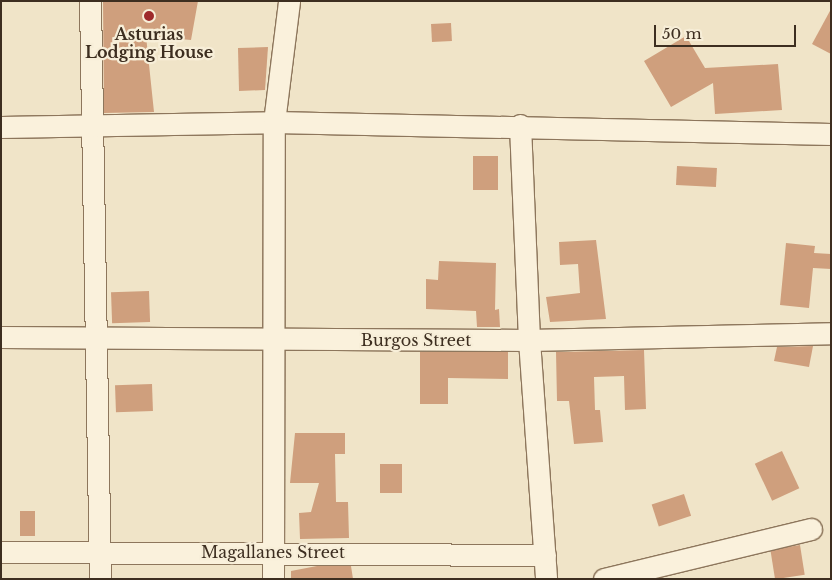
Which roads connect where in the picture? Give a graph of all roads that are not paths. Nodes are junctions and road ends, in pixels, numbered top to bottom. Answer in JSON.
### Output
{"nodes":[{"id":1,"x":90,"y":1,"type":"edge"},
{"id":2,"x":289,"y":1,"type":"edge"},
{"id":3,"x":274,"y":122,"type":"junction"},
{"id":4,"x":94,"y":125,"type":"junction"},
{"id":5,"x":520,"y":125,"type":"junction"},
{"id":6,"x":1,"y":128,"type":"edge"},
{"id":7,"x":831,"y":134,"type":"edge"},
{"id":8,"x":831,"y":333,"type":"edge"},
{"id":9,"x":1,"y":337,"type":"edge"},
{"id":10,"x":96,"y":340,"type":"junction"},
{"id":11,"x":529,"y":340,"type":"junction"},
{"id":12,"x":274,"y":341,"type":"junction"},
{"id":13,"x":811,"y":529,"type":"dead end"},
{"id":14,"x":273,"y":551,"type":"junction"},
{"id":15,"x":1,"y":552,"type":"edge"},
{"id":16,"x":99,"y":552,"type":"junction"},
{"id":17,"x":545,"y":555,"type":"junction"},
{"id":18,"x":100,"y":579,"type":"edge"},
{"id":19,"x":273,"y":579,"type":"edge"},
{"id":20,"x":546,"y":579,"type":"edge"},
{"id":21,"x":604,"y":579,"type":"edge"}],
"edges":[{"from":1,"to":4,"type":"street"},
{"from":2,"to":3,"type":"street"},
{"from":3,"to":4,"type":"street"},
{"from":3,"to":5,"type":"street"},
{"from":3,"to":12,"type":"street"},
{"from":4,"to":6,"type":"street"},
{"from":4,"to":10,"type":"street"},
{"from":5,"to":7,"type":"street"},
{"from":5,"to":11,"type":"street"},
{"from":8,"to":11,"type":"street","name":"Burgos Street"},
{"from":9,"to":10,"type":"street","name":"Burgos Street"},
{"from":10,"to":12,"type":"street","name":"Burgos Street"},
{"from":10,"to":16,"type":"street"},
{"from":11,"to":12,"type":"street","name":"Burgos Street"},
{"from":11,"to":17,"type":"street"},
{"from":12,"to":14,"type":"street"},
{"from":13,"to":21,"type":"street"},
{"from":14,"to":16,"type":"street","name":"Magallanes Street"},
{"from":14,"to":17,"type":"street","name":"Magallanes Street"},
{"from":14,"to":19,"type":"street"},
{"from":15,"to":16,"type":"street","name":"Magallanes Street"},
{"from":16,"to":18,"type":"street"},
{"from":17,"to":20,"type":"street"}]}
